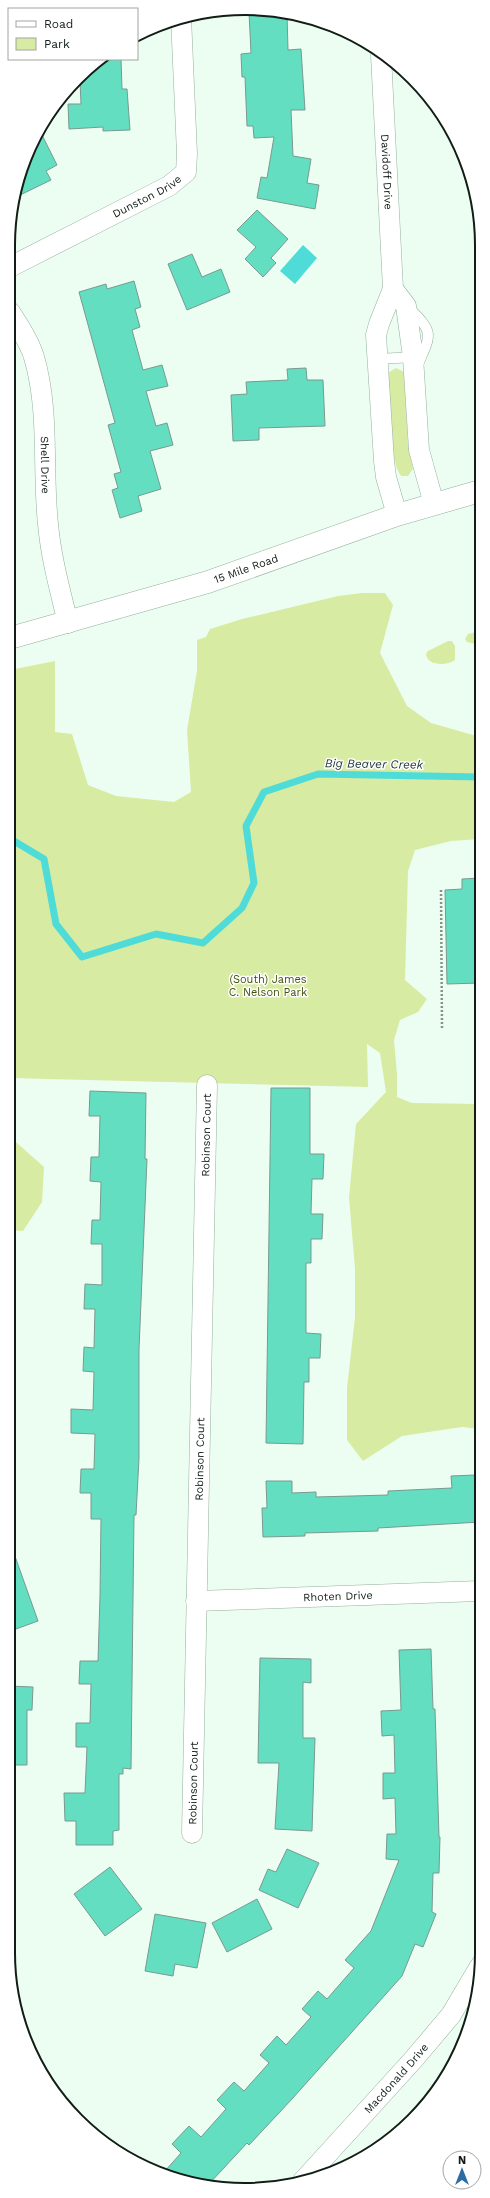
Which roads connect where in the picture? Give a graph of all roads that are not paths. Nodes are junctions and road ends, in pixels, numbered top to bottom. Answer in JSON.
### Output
{"nodes":[{"id":1,"x":181,"y":24,"type":"edge"},
{"id":2,"x":381,"y":60,"type":"edge"},
{"id":3,"x":15,"y":265,"type":"edge"},
{"id":4,"x":393,"y":289,"type":"junction"},
{"id":5,"x":15,"y":320,"type":"edge"},
{"id":6,"x":378,"y":359,"type":"junction"},
{"id":7,"x":413,"y":366,"type":"junction"},
{"id":8,"x":475,"y":492,"type":"edge"},
{"id":9,"x":434,"y":504,"type":"junction"},
{"id":10,"x":397,"y":515,"type":"junction"},
{"id":11,"x":68,"y":623,"type":"junction"},
{"id":12,"x":15,"y":637,"type":"edge"},
{"id":13,"x":207,"y":1084,"type":"dead end"},
{"id":14,"x":475,"y":1591,"type":"edge"},
{"id":15,"x":196,"y":1601,"type":"junction"},
{"id":16,"x":192,"y":1833,"type":"dead end"},
{"id":17,"x":474,"y":1976,"type":"edge"},
{"id":18,"x":310,"y":2174,"type":"edge"}],
"edges":[{"from":1,"to":3,"type":"street","name":"Dunston Drive"},
{"from":2,"to":4,"type":"street","name":"Davidoff Drive"},
{"from":4,"to":6,"type":"street","name":"Davidoff Drive"},
{"from":4,"to":7,"type":"street"},
{"from":5,"to":11,"type":"street","name":"Shell Drive"},
{"from":6,"to":7,"type":"lane"},
{"from":6,"to":10,"type":"street","name":"Davidoff Drive"},
{"from":7,"to":9,"type":"street"},
{"from":8,"to":9,"type":"main road","name":"15 Mile Road"},
{"from":9,"to":10,"type":"main road","name":"15 Mile Road"},
{"from":10,"to":11,"type":"main road","name":"15 Mile Road"},
{"from":11,"to":12,"type":"main road","name":"15 Mile Road"},
{"from":13,"to":15,"type":"street","name":"Robinson Court"},
{"from":14,"to":15,"type":"street","name":"Rhoten Drive"},
{"from":15,"to":16,"type":"street","name":"Robinson Court"},
{"from":17,"to":18,"type":"street","name":"Macdonald Drive"}]}
